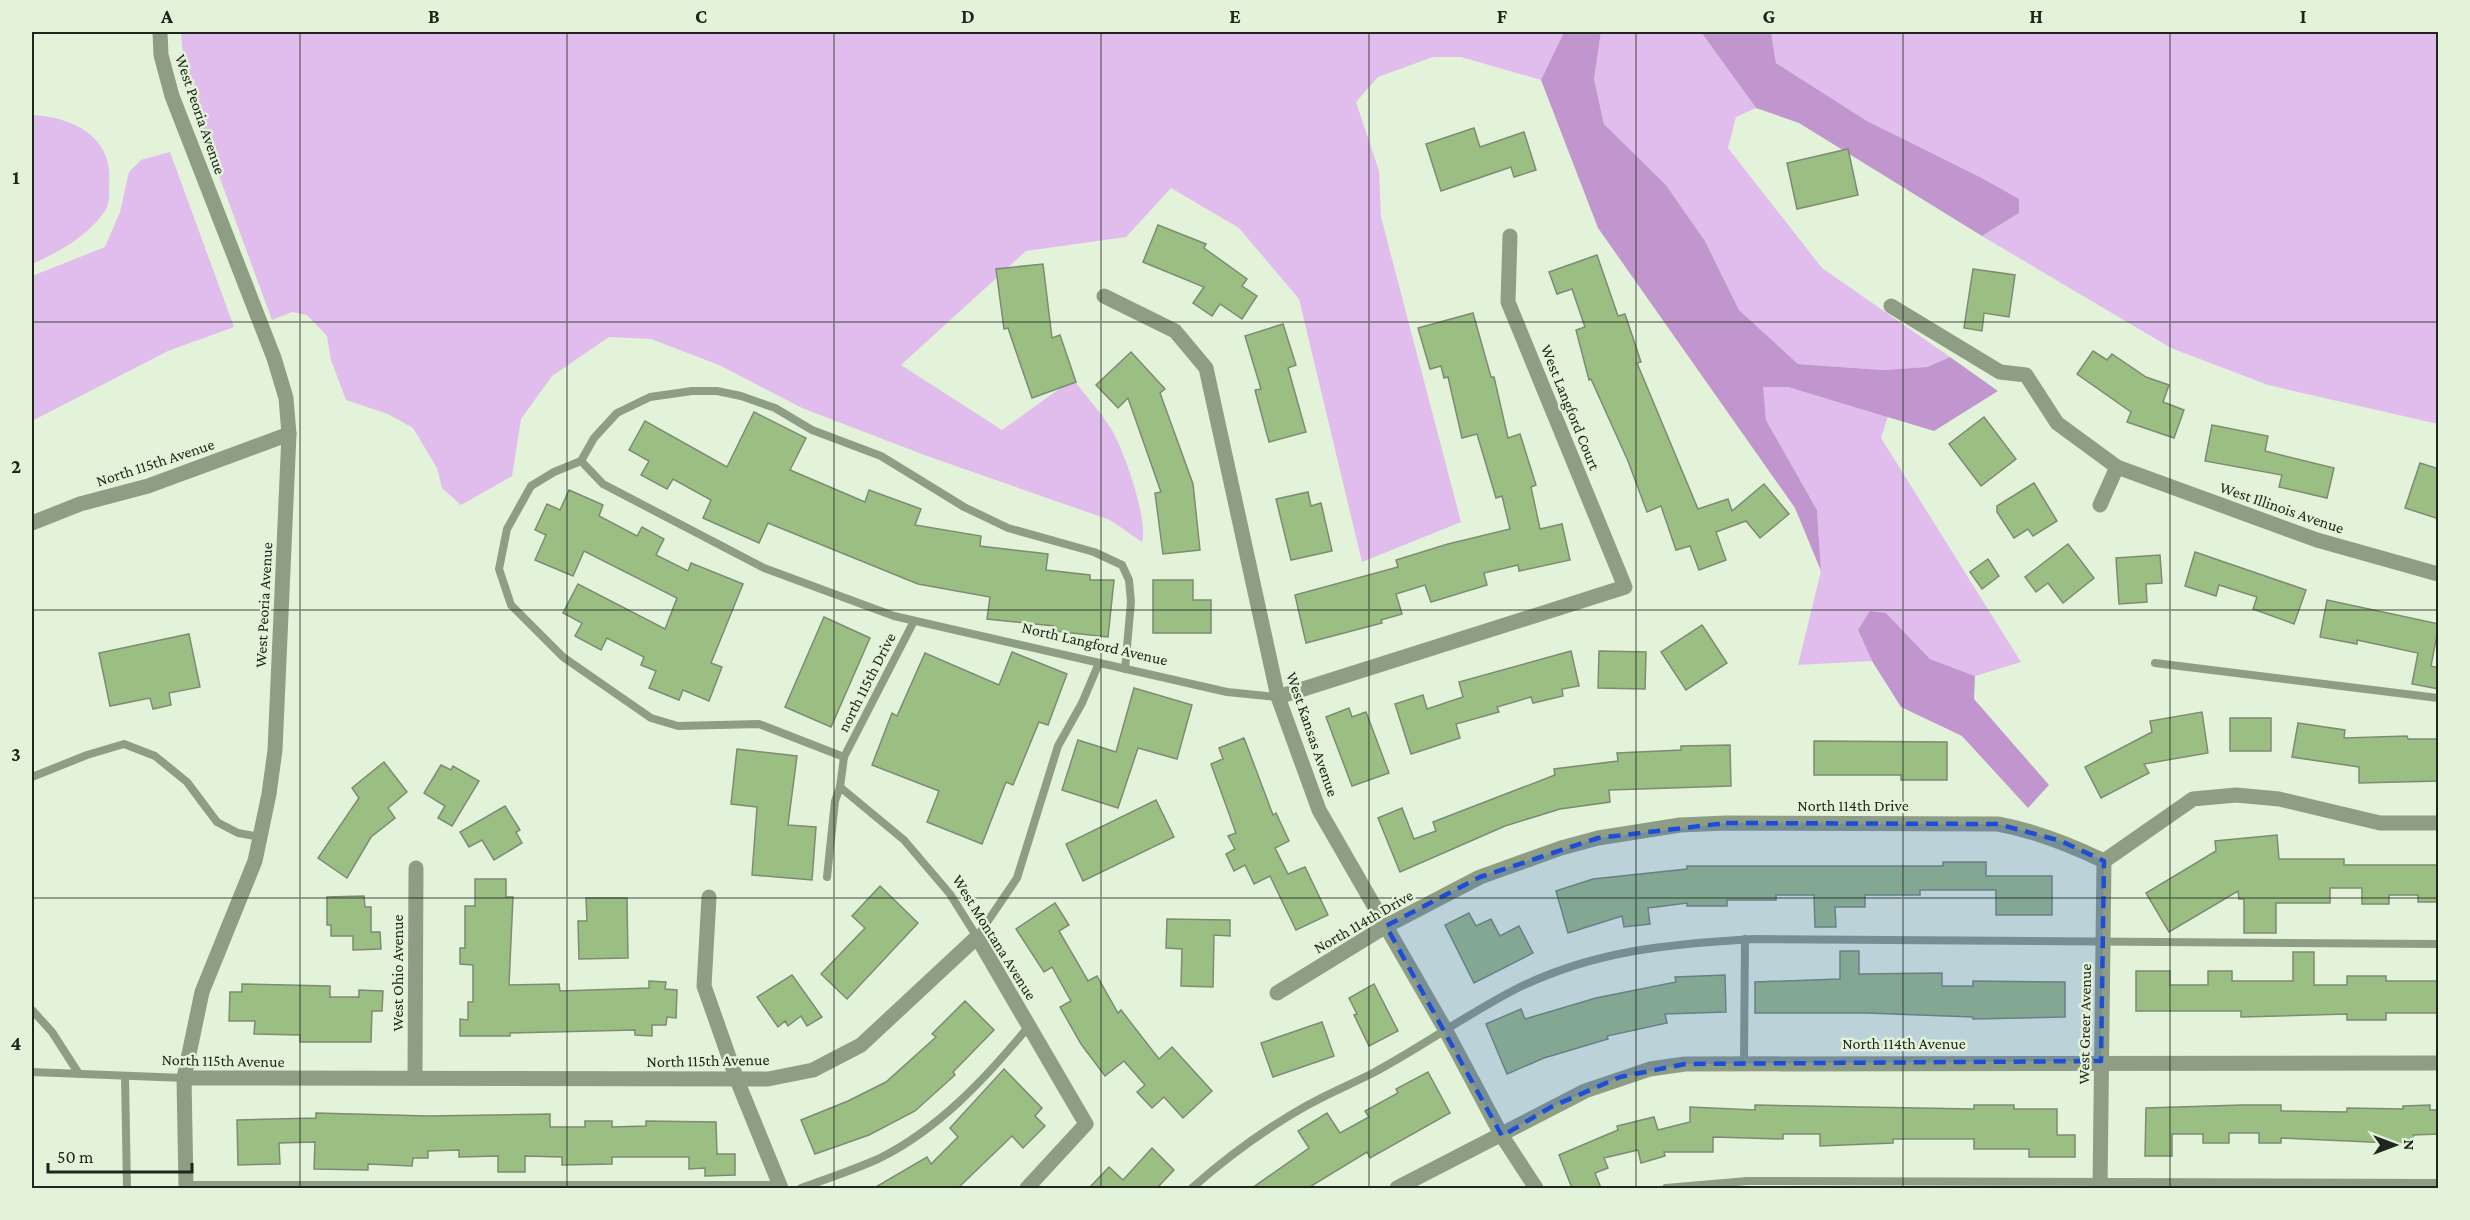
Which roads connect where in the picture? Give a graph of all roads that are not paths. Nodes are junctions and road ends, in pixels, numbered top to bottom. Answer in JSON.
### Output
{"nodes":[{"id":1,"x":160,"y":32,"type":"edge"},
{"id":2,"x":1510,"y":236,"type":"dead end"},
{"id":3,"x":1104,"y":296,"type":"dead end"},
{"id":4,"x":1891,"y":306,"type":"dead end"},
{"id":5,"x":289,"y":434,"type":"junction"},
{"id":6,"x":580,"y":461,"type":"junction"},
{"id":7,"x":2117,"y":467,"type":"junction"},
{"id":8,"x":2100,"y":505,"type":"dead end"},
{"id":9,"x":32,"y":523,"type":"edge"},
{"id":10,"x":2439,"y":574,"type":"edge"},
{"id":11,"x":1625,"y":587,"type":"joint"},
{"id":12,"x":914,"y":621,"type":"junction"},
{"id":13,"x":1099,"y":663,"type":"junction"},
{"id":14,"x":2155,"y":663,"type":"dead end"},
{"id":15,"x":1125,"y":669,"type":"junction"},
{"id":16,"x":1278,"y":698,"type":"junction"},
{"id":17,"x":2439,"y":698,"type":"edge"},
{"id":18,"x":844,"y":757,"type":"junction"},
{"id":19,"x":32,"y":777,"type":"edge"},
{"id":20,"x":840,"y":787,"type":"junction"},
{"id":21,"x":2439,"y":824,"type":"edge"},
{"id":22,"x":260,"y":837,"type":"junction"},
{"id":23,"x":2104,"y":861,"type":"junction"},
{"id":24,"x":416,"y":868,"type":"dead end"},
{"id":25,"x":827,"y":877,"type":"dead end"},
{"id":26,"x":709,"y":897,"type":"dead end"},
{"id":27,"x":1386,"y":926,"type":"junction"},
{"id":28,"x":977,"y":937,"type":"junction"},
{"id":29,"x":1745,"y":939,"type":"junction"},
{"id":30,"x":2103,"y":941,"type":"junction"},
{"id":31,"x":2439,"y":944,"type":"edge"},
{"id":32,"x":1277,"y":993,"type":"dead end"},
{"id":33,"x":32,"y":1010,"type":"edge"},
{"id":34,"x":1029,"y":1026,"type":"junction"},
{"id":35,"x":1445,"y":1029,"type":"junction"},
{"id":36,"x":1744,"y":1061,"type":"junction"},
{"id":37,"x":2101,"y":1061,"type":"junction"},
{"id":38,"x":2439,"y":1063,"type":"edge"},
{"id":39,"x":32,"y":1072,"type":"edge"},
{"id":40,"x":79,"y":1074,"type":"junction"},
{"id":41,"x":125,"y":1076,"type":"junction"},
{"id":42,"x":184,"y":1078,"type":"junction"},
{"id":43,"x":415,"y":1078,"type":"junction"},
{"id":44,"x":737,"y":1080,"type":"junction"},
{"id":45,"x":1502,"y":1136,"type":"junction"},
{"id":46,"x":2439,"y":1183,"type":"edge"},
{"id":47,"x":2100,"y":1185,"type":"edge"},
{"id":48,"x":186,"y":1187,"type":"edge"},
{"id":49,"x":780,"y":1187,"type":"edge"},
{"id":50,"x":127,"y":1188,"type":"edge"},
{"id":51,"x":801,"y":1188,"type":"edge"},
{"id":52,"x":1027,"y":1188,"type":"edge"},
{"id":53,"x":1192,"y":1188,"type":"edge"},
{"id":54,"x":1397,"y":1188,"type":"edge"},
{"id":55,"x":1536,"y":1188,"type":"edge"},
{"id":56,"x":1666,"y":1188,"type":"edge"}],
"edges":[{"from":1,"to":5,"type":"street","name":"West Peoria Avenue"},
{"from":2,"to":11,"type":"street","name":"West Langford Court"},
{"from":3,"to":16,"type":"street","name":"West Kansas Avenue"},
{"from":4,"to":7,"type":"street","name":"West Illinois Avenue"},
{"from":5,"to":9,"type":"street","name":"North 115th Avenue"},
{"from":5,"to":22,"type":"street","name":"West Peoria Avenue"},
{"from":6,"to":12,"type":"lane","name":"North Langford Avenue"},
{"from":6,"to":15,"type":"lane"},
{"from":6,"to":18,"type":"lane"},
{"from":7,"to":8,"type":"street"},
{"from":7,"to":10,"type":"street","name":"West Illinois Avenue"},
{"from":11,"to":16,"type":"street","name":"North Langford Avenue"},
{"from":12,"to":13,"type":"lane","name":"North Langford Avenue"},
{"from":12,"to":18,"type":"lane","name":"north 115th Drive"},
{"from":13,"to":15,"type":"lane","name":"North Langford Avenue"},
{"from":13,"to":28,"type":"lane","name":"North 115th Avenue"},
{"from":14,"to":17,"type":"lane"},
{"from":15,"to":16,"type":"lane","name":"North Langford Avenue"},
{"from":16,"to":27,"type":"street","name":"West Kansas Avenue"},
{"from":18,"to":20,"type":"lane"},
{"from":19,"to":22,"type":"lane"},
{"from":20,"to":25,"type":"lane"},
{"from":20,"to":28,"type":"lane","name":"West Montana Avenue"},
{"from":21,"to":23,"type":"street"},
{"from":22,"to":42,"type":"street","name":"West Peoria Avenue"},
{"from":23,"to":27,"type":"street","name":"North 114th Drive"},
{"from":23,"to":30,"type":"street","name":"West Greer Avenue"},
{"from":24,"to":43,"type":"street","name":"West Ohio Avenue"},
{"from":26,"to":44,"type":"street"},
{"from":27,"to":32,"type":"street","name":"North 114th Drive"},
{"from":27,"to":35,"type":"street","name":"West Kansas Avenue"},
{"from":28,"to":34,"type":"street","name":"West Montana Avenue"},
{"from":28,"to":44,"type":"street","name":"North 115th Avenue"},
{"from":29,"to":30,"type":"lane"},
{"from":29,"to":35,"type":"lane"},
{"from":29,"to":36,"type":"lane"},
{"from":30,"to":31,"type":"lane"},
{"from":30,"to":37,"type":"street","name":"West Greer Avenue"},
{"from":33,"to":40,"type":"lane"},
{"from":34,"to":51,"type":"lane"},
{"from":34,"to":52,"type":"street","name":"West Montana Avenue"},
{"from":35,"to":45,"type":"street","name":"West Kansas Avenue"},
{"from":35,"to":53,"type":"lane"},
{"from":36,"to":37,"type":"street","name":"North 114th Avenue"},
{"from":36,"to":45,"type":"street","name":"North 114th Avenue"},
{"from":37,"to":38,"type":"street","name":"North 114th Avenue"},
{"from":37,"to":47,"type":"street","name":"West Greer Avenue"},
{"from":39,"to":40,"type":"lane","name":"North 115th Avenue"},
{"from":40,"to":41,"type":"lane","name":"North 115th Avenue"},
{"from":41,"to":42,"type":"lane","name":"North 115th Avenue"},
{"from":41,"to":50,"type":"lane"},
{"from":42,"to":43,"type":"street","name":"North 115th Avenue"},
{"from":42,"to":48,"type":"street","name":"West Peoria Avenue"},
{"from":43,"to":44,"type":"street","name":"North 115th Avenue"},
{"from":44,"to":49,"type":"street"},
{"from":45,"to":54,"type":"street","name":"North 114th Avenue"},
{"from":45,"to":55,"type":"street","name":"West Kansas Avenue"},
{"from":46,"to":47,"type":"lane"},
{"from":47,"to":56,"type":"lane"},
{"from":48,"to":49,"type":"lane"}]}
